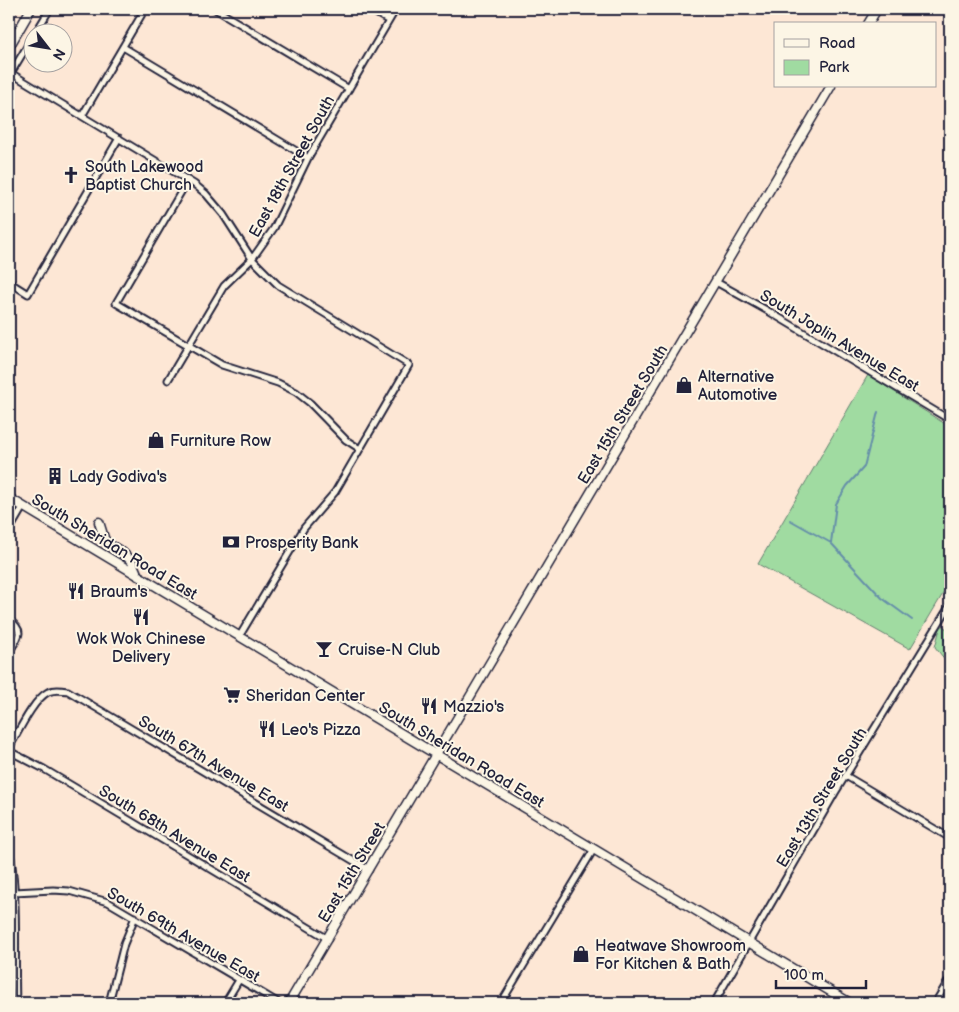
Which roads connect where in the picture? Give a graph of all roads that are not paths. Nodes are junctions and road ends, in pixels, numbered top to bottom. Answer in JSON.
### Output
{"nodes":[{"id":1,"x":12,"y":9,"type":"edge"},
{"id":2,"x":31,"y":9,"type":"edge"},
{"id":3,"x":50,"y":9,"type":"edge"},
{"id":4,"x":145,"y":9,"type":"edge"},
{"id":5,"x":215,"y":9,"type":"edge"},
{"id":6,"x":369,"y":9,"type":"edge"},
{"id":7,"x":396,"y":9,"type":"edge"},
{"id":8,"x":877,"y":9,"type":"edge"},
{"id":9,"x":9,"y":15,"type":"edge"},
{"id":10,"x":389,"y":21,"type":"junction"},
{"id":11,"x":42,"y":22,"type":"edge"},
{"id":12,"x":869,"y":22,"type":"edge"},
{"id":13,"x":123,"y":46,"type":"junction"},
{"id":14,"x":9,"y":47,"type":"edge"},
{"id":15,"x":22,"y":53,"type":"edge"},
{"id":16,"x":10,"y":72,"type":"edge"},
{"id":17,"x":830,"y":88,"type":"edge"},
{"id":18,"x":349,"y":89,"type":"junction"},
{"id":19,"x":82,"y":116,"type":"junction"},
{"id":20,"x":120,"y":138,"type":"junction"},
{"id":21,"x":308,"y":158,"type":"junction"},
{"id":22,"x":188,"y":180,"type":"junction"},
{"id":23,"x":252,"y":259,"type":"junction"},
{"id":24,"x":9,"y":282,"type":"edge"},
{"id":25,"x":716,"y":282,"type":"junction"},
{"id":26,"x":188,"y":346,"type":"junction"},
{"id":27,"x":168,"y":380,"type":"dead end"},
{"id":28,"x":950,"y":420,"type":"edge"},
{"id":29,"x":360,"y":449,"type":"junction"},
{"id":30,"x":9,"y":498,"type":"edge"},
{"id":31,"x":24,"y":507,"type":"junction"},
{"id":32,"x":99,"y":522,"type":"dead end"},
{"id":33,"x":9,"y":531,"type":"edge"},
{"id":34,"x":138,"y":576,"type":"junction"},
{"id":35,"x":950,"y":605,"type":"edge"},
{"id":36,"x":9,"y":620,"type":"edge"},
{"id":37,"x":239,"y":636,"type":"junction"},
{"id":38,"x":9,"y":652,"type":"edge"},
{"id":39,"x":9,"y":750,"type":"edge"},
{"id":40,"x":436,"y":755,"type":"junction"},
{"id":41,"x":846,"y":776,"type":"junction"},
{"id":42,"x":950,"y":838,"type":"edge"},
{"id":43,"x":9,"y":848,"type":"edge"},
{"id":44,"x":594,"y":849,"type":"junction"},
{"id":45,"x":369,"y":871,"type":"junction"},
{"id":46,"x":14,"y":892,"type":"junction"},
{"id":47,"x":135,"y":917,"type":"junction"},
{"id":48,"x":328,"y":939,"type":"junction"},
{"id":49,"x":750,"y":943,"type":"junction"},
{"id":50,"x":950,"y":978,"type":"edge"},
{"id":51,"x":239,"y":980,"type":"junction"},
{"id":52,"x":16,"y":1003,"type":"edge"},
{"id":53,"x":109,"y":1003,"type":"edge"},
{"id":54,"x":225,"y":1003,"type":"edge"},
{"id":55,"x":279,"y":1003,"type":"edge"},
{"id":56,"x":289,"y":1003,"type":"edge"},
{"id":57,"x":501,"y":1003,"type":"edge"},
{"id":58,"x":714,"y":1003,"type":"edge"},
{"id":59,"x":850,"y":1003,"type":"edge"},
{"id":60,"x":936,"y":1003,"type":"edge"}],
"edges":[{"from":1,"to":9,"type":"street"},
{"from":2,"to":14,"type":"main road"},
{"from":3,"to":11,"type":"street"},
{"from":4,"to":13,"type":"street"},
{"from":5,"to":18,"type":"street"},
{"from":6,"to":10,"type":"street"},
{"from":7,"to":10,"type":"street","name":"East 18th Street South"},
{"from":8,"to":12,"type":"main road"},
{"from":10,"to":18,"type":"street","name":"East 18th Street South"},
{"from":13,"to":19,"type":"street"},
{"from":13,"to":21,"type":"street"},
{"from":15,"to":16,"type":"street"},
{"from":16,"to":19,"type":"street"},
{"from":17,"to":25,"type":"main road","name":"East 15th Street South"},
{"from":18,"to":21,"type":"street","name":"East 18th Street South"},
{"from":19,"to":20,"type":"street"},
{"from":20,"to":22,"type":"street"},
{"from":20,"to":24,"type":"street"},
{"from":21,"to":23,"type":"street","name":"East 18th Street South"},
{"from":22,"to":23,"type":"street"},
{"from":22,"to":26,"type":"street"},
{"from":23,"to":26,"type":"street","name":"East 18th Street South"},
{"from":23,"to":29,"type":"street"},
{"from":25,"to":28,"type":"street","name":"South Joplin Avenue East"},
{"from":25,"to":40,"type":"main road","name":"East 15th Street South"},
{"from":26,"to":27,"type":"street","name":"East 18th Street South"},
{"from":26,"to":29,"type":"street"},
{"from":29,"to":37,"type":"street"},
{"from":30,"to":31,"type":"main road","name":"South Sheridan Road East"},
{"from":31,"to":33,"type":"street"},
{"from":31,"to":34,"type":"main road","name":"South Sheridan Road East"},
{"from":32,"to":34,"type":"main road"},
{"from":34,"to":37,"type":"main road","name":"South Sheridan Road East"},
{"from":35,"to":41,"type":"street","name":"East 13th Street South"},
{"from":36,"to":38,"type":"street"},
{"from":37,"to":40,"type":"main road","name":"South Sheridan Road East"},
{"from":39,"to":45,"type":"street","name":"South 67th Avenue East"},
{"from":39,"to":48,"type":"street","name":"South 68th Avenue East"},
{"from":40,"to":44,"type":"main road","name":"South Sheridan Road East"},
{"from":40,"to":45,"type":"main road","name":"East 15th Street"},
{"from":41,"to":42,"type":"street"},
{"from":41,"to":49,"type":"street","name":"East 13th Street South"},
{"from":43,"to":46,"type":"street"},
{"from":44,"to":49,"type":"main road","name":"South Sheridan Road East"},
{"from":44,"to":57,"type":"street"},
{"from":45,"to":48,"type":"main road","name":"East 15th Street"},
{"from":46,"to":47,"type":"street","name":"South 69th Avenue East"},
{"from":46,"to":52,"type":"street"},
{"from":47,"to":51,"type":"street","name":"South 69th Avenue East"},
{"from":47,"to":53,"type":"street"},
{"from":48,"to":56,"type":"main road","name":"East 15th Street"},
{"from":49,"to":58,"type":"street","name":"East 13th Street South"},
{"from":49,"to":59,"type":"main road","name":"South Sheridan Road East"},
{"from":50,"to":60,"type":"street"},
{"from":51,"to":54,"type":"street"},
{"from":51,"to":55,"type":"street","name":"South 69th Avenue East"}]}
